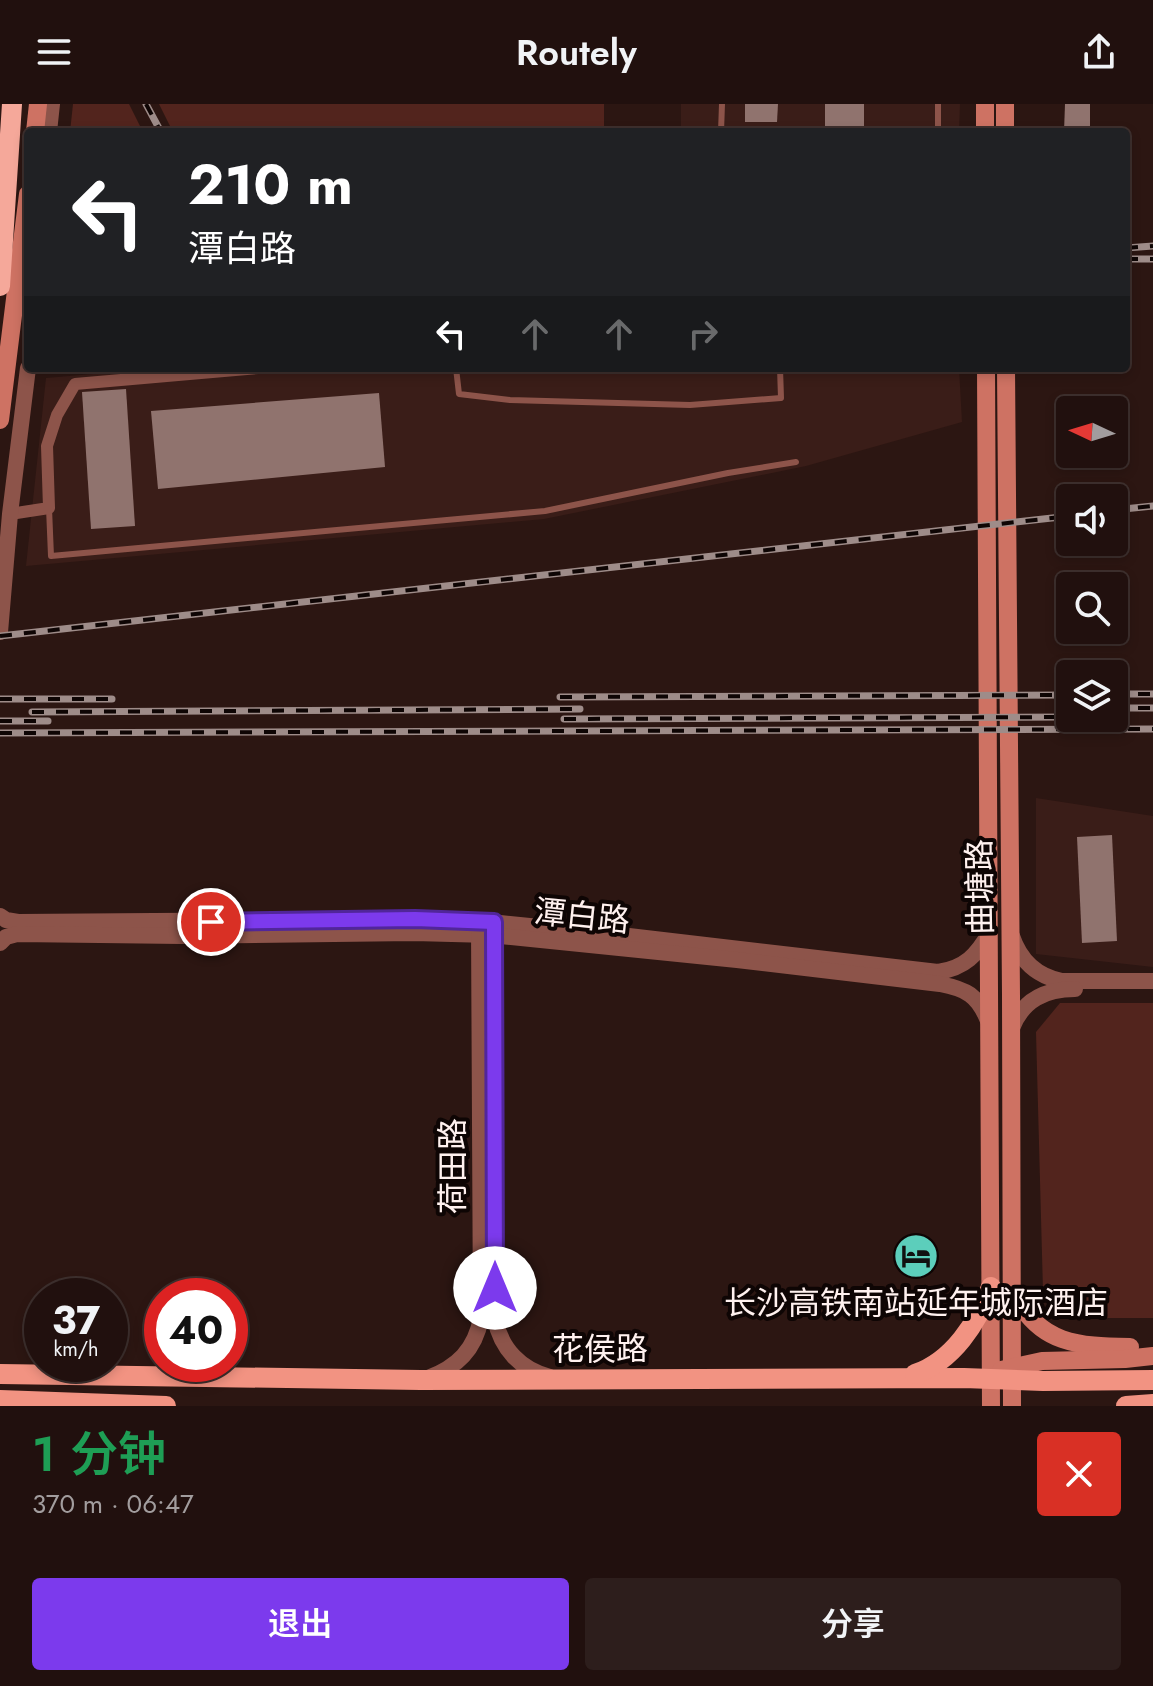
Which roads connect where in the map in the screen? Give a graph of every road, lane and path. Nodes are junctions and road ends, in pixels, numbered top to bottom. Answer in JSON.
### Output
{"nodes":[{"id":1,"x":12,"y":104,"type":"edge"},
{"id":2,"x":38,"y":104,"type":"edge"},
{"id":3,"x":52,"y":104,"type":"edge"},
{"id":4,"x":722,"y":104,"type":"edge"},
{"id":5,"x":938,"y":104,"type":"edge"},
{"id":6,"x":985,"y":104,"type":"edge"},
{"id":7,"x":1005,"y":104,"type":"edge"},
{"id":8,"x":35,"y":128,"type":"edge"},
{"id":9,"x":49,"y":128,"type":"edge"},
{"id":10,"x":721,"y":128,"type":"edge"},
{"id":11,"x":938,"y":128,"type":"edge"},
{"id":12,"x":985,"y":128,"type":"edge"},
{"id":13,"x":1005,"y":128,"type":"edge"},
{"id":14,"x":24,"y":226,"type":"edge"},
{"id":15,"x":0,"y":286,"type":"edge"},
{"id":16,"x":28,"y":372,"type":"edge"},
{"id":17,"x":212,"y":372,"type":"edge"},
{"id":18,"x":456,"y":372,"type":"edge"},
{"id":19,"x":780,"y":372,"type":"edge"},
{"id":20,"x":986,"y":372,"type":"edge"},
{"id":21,"x":1006,"y":372,"type":"edge"},
{"id":22,"x":0,"y":420,"type":"edge"},
{"id":23,"x":796,"y":462,"type":"dead end"},
{"id":24,"x":49,"y":508,"type":"junction"},
{"id":25,"x":10,"y":514,"type":"junction"},
{"id":26,"x":0,"y":632,"type":"edge"},
{"id":27,"x":0,"y":916,"type":"edge"},
{"id":28,"x":487,"y":928,"type":"junction"},
{"id":29,"x":1010,"y":931,"type":"junction"},
{"id":30,"x":990,"y":932,"type":"junction"},
{"id":31,"x":443,"y":934,"type":"junction"},
{"id":32,"x":532,"y":939,"type":"junction"},
{"id":33,"x":0,"y":943,"type":"edge"},
{"id":34,"x":487,"y":972,"type":"junction"},
{"id":35,"x":1153,"y":981,"type":"edge"},
{"id":36,"x":1153,"y":989,"type":"edge"},
{"id":37,"x":990,"y":1030,"type":"junction"},
{"id":38,"x":1011,"y":1030,"type":"junction"},
{"id":39,"x":1002,"y":1288,"type":"junction"},
{"id":40,"x":1153,"y":1348,"type":"edge"},
{"id":41,"x":1153,"y":1356,"type":"edge"},
{"id":42,"x":1125,"y":1359,"type":"junction"},
{"id":43,"x":1153,"y":1362,"type":"edge"},
{"id":44,"x":0,"y":1363,"type":"edge"},
{"id":45,"x":0,"y":1374,"type":"edge"},
{"id":46,"x":24,"y":1374,"type":"edge"},
{"id":47,"x":24,"y":1374,"type":"edge"},
{"id":48,"x":1001,"y":1375,"type":"junction"},
{"id":49,"x":128,"y":1376,"type":"edge"},
{"id":50,"x":903,"y":1378,"type":"junction"},
{"id":51,"x":555,"y":1379,"type":"junction"},
{"id":52,"x":421,"y":1380,"type":"junction"},
{"id":53,"x":1153,"y":1380,"type":"edge"},
{"id":54,"x":9,"y":1402,"type":"edge"},
{"id":55,"x":1153,"y":1404,"type":"edge"},
{"id":56,"x":166,"y":1406,"type":"edge"},
{"id":57,"x":991,"y":1406,"type":"edge"},
{"id":58,"x":1012,"y":1406,"type":"edge"},
{"id":59,"x":1126,"y":1406,"type":"edge"}],
"edges":[{"from":1,"to":15,"type":"highway"},
{"from":2,"to":8,"type":"main road"},
{"from":3,"to":9,"type":"street"},
{"from":4,"to":10,"type":"lane"},
{"from":5,"to":11,"type":"lane"},
{"from":6,"to":12,"type":"main road"},
{"from":7,"to":13,"type":"main road"},
{"from":14,"to":22,"type":"main road"},
{"from":16,"to":25,"type":"street"},
{"from":17,"to":24,"type":"street"},
{"from":18,"to":19,"type":"lane"},
{"from":20,"to":30,"type":"main road","name":"曲塘路"},
{"from":21,"to":29,"type":"main road","name":"曲塘路"},
{"from":23,"to":24,"type":"lane"},
{"from":24,"to":25,"type":"street"},
{"from":25,"to":26,"type":"street"},
{"from":27,"to":28,"type":"street","name":"潭白路"},
{"from":28,"to":30,"type":"street","name":"潭白路"},
{"from":28,"to":31,"type":"street","name":"潭白路"},
{"from":28,"to":32,"type":"street","name":"潭白路"},
{"from":28,"to":34,"type":"street","name":"荷田路"},
{"from":29,"to":35,"type":"street"},
{"from":29,"to":38,"type":"main road","name":"曲塘路"},
{"from":30,"to":37,"type":"main road","name":"曲塘路"},
{"from":31,"to":33,"type":"street","name":"潭白路"},
{"from":31,"to":34,"type":"street"},
{"from":32,"to":34,"type":"street"},
{"from":32,"to":37,"type":"street","name":"潭白路"},
{"from":34,"to":51,"type":"street","name":"荷田路"},
{"from":34,"to":52,"type":"street","name":"荷田路"},
{"from":36,"to":38,"type":"street"},
{"from":37,"to":39,"type":"main road","name":"曲塘路"},
{"from":38,"to":39,"type":"main road","name":"曲塘路"},
{"from":39,"to":40,"type":"main road"},
{"from":39,"to":48,"type":"main road","name":"曲塘路"},
{"from":39,"to":50,"type":"main road"},
{"from":41,"to":42,"type":"main road"},
{"from":42,"to":43,"type":"street"},
{"from":42,"to":48,"type":"main road"},
{"from":44,"to":46,"type":"main road"},
{"from":45,"to":47,"type":"main road","name":"花侯路"},
{"from":48,"to":50,"type":"main road","name":"花侯路"},
{"from":48,"to":53,"type":"main road","name":"花侯路"},
{"from":48,"to":57,"type":"main road","name":"曲塘路"},
{"from":48,"to":58,"type":"main road","name":"曲塘路"},
{"from":49,"to":52,"type":"main road","name":"花侯路"},
{"from":50,"to":51,"type":"main road","name":"花侯路"},
{"from":51,"to":52,"type":"main road","name":"花侯路"},
{"from":54,"to":56,"type":"main road"},
{"from":55,"to":59,"type":"main road"}]}
